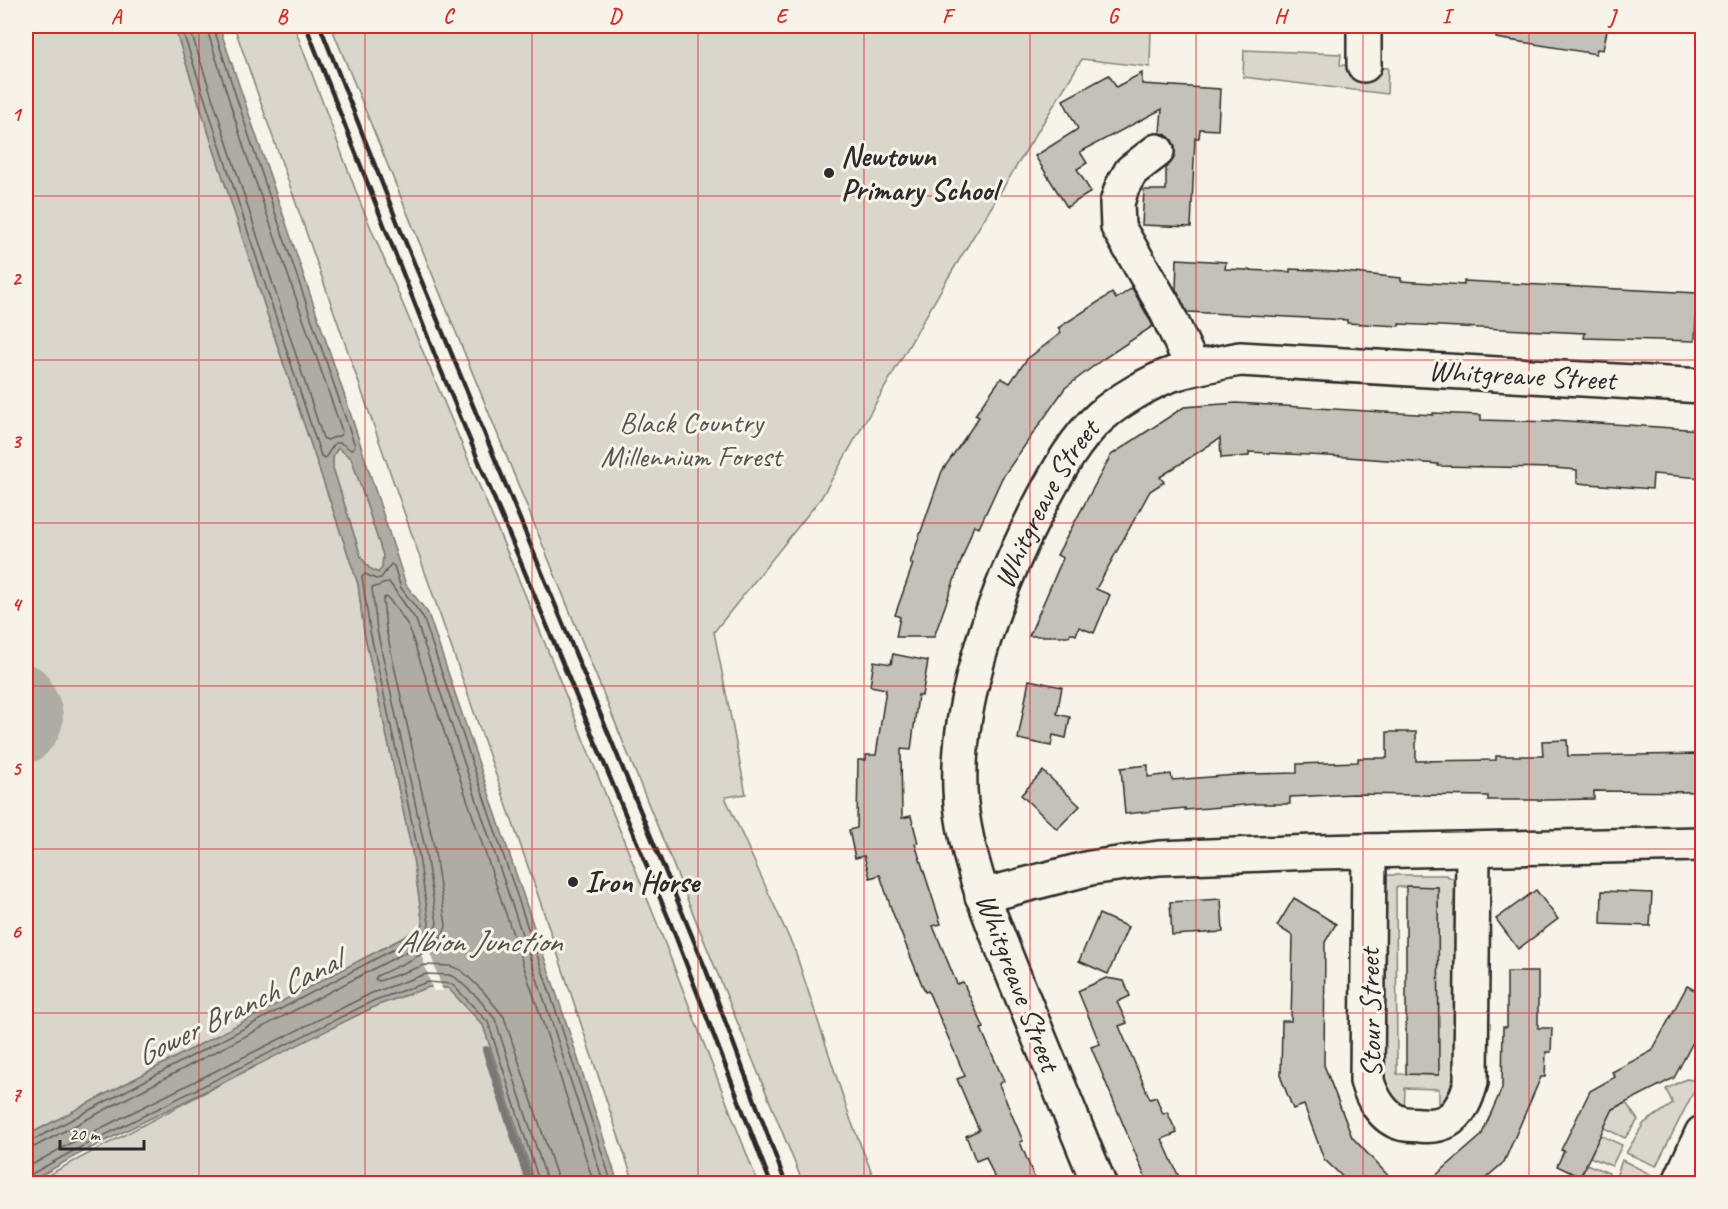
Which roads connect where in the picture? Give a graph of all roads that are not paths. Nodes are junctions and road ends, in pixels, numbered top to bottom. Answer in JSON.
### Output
{"nodes":[{"id":1,"x":1364,"y":26,"type":"edge"},
{"id":2,"x":1364,"y":65,"type":"dead end"},
{"id":3,"x":1157,"y":151,"type":"dead end"},
{"id":4,"x":1192,"y":368,"type":"junction"},
{"id":5,"x":1702,"y":386,"type":"edge"},
{"id":6,"x":1702,"y":844,"type":"edge"},
{"id":7,"x":1473,"y":849,"type":"junction"},
{"id":8,"x":1370,"y":851,"type":"junction"},
{"id":9,"x":982,"y":896,"type":"junction"},
{"id":10,"x":1702,"y":1133,"type":"edge"},
{"id":11,"x":1099,"y":1184,"type":"edge"},
{"id":12,"x":1679,"y":1184,"type":"edge"}],
"edges":[{"from":1,"to":2,"type":"street"},
{"from":3,"to":4,"type":"street"},
{"from":4,"to":5,"type":"street","name":"Whitgreave Street"},
{"from":4,"to":9,"type":"street","name":"Whitgreave Street"},
{"from":6,"to":7,"type":"street"},
{"from":7,"to":8,"type":"street"},
{"from":7,"to":8,"type":"street","name":"Stour Street"},
{"from":8,"to":9,"type":"street"},
{"from":9,"to":11,"type":"street","name":"Whitgreave Street"},
{"from":10,"to":12,"type":"street"}]}
